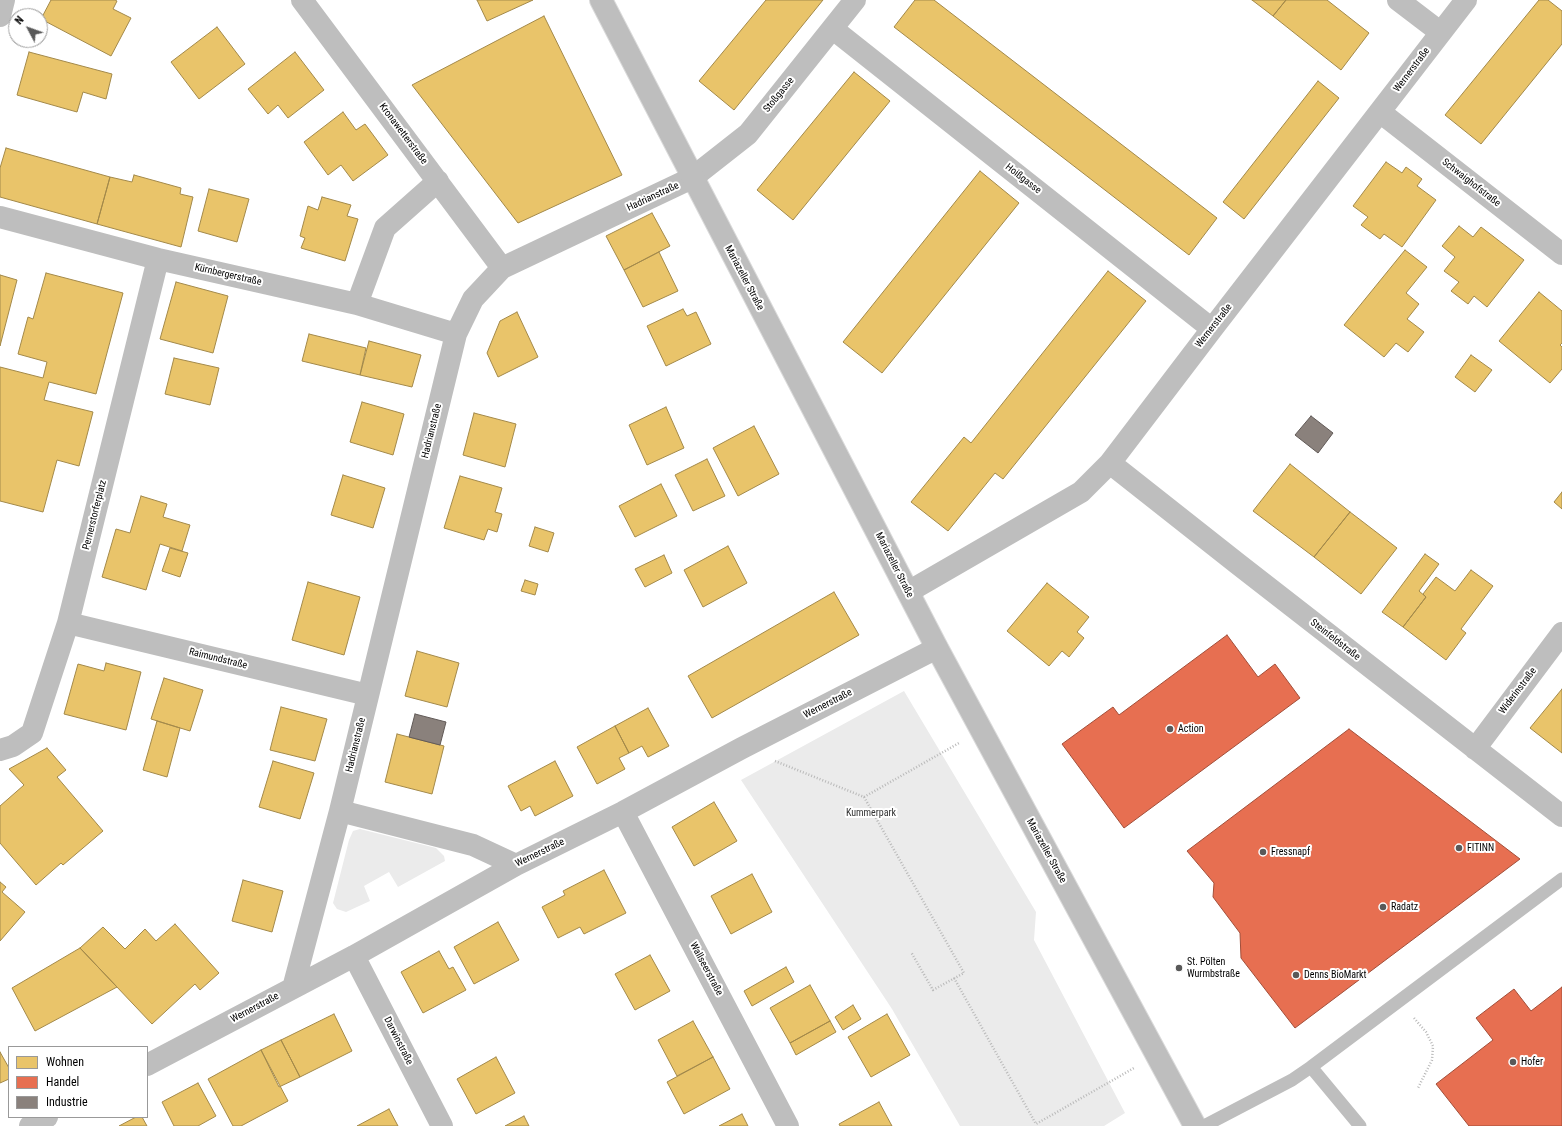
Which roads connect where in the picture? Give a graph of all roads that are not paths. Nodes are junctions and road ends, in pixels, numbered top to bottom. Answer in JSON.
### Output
{"nodes":[{"id":1,"x":4,"y":0,"type":"edge"},
{"id":2,"x":302,"y":0,"type":"edge"},
{"id":3,"x":601,"y":0,"type":"edge"},
{"id":4,"x":855,"y":0,"type":"edge"},
{"id":5,"x":1398,"y":0,"type":"edge"},
{"id":6,"x":1466,"y":0,"type":"edge"},
{"id":7,"x":0,"y":16,"type":"edge"},
{"id":8,"x":833,"y":29,"type":"junction"},
{"id":9,"x":1440,"y":32,"type":"junction"},
{"id":10,"x":1380,"y":112,"type":"junction"},
{"id":11,"x":692,"y":178,"type":"junction"},
{"id":12,"x":438,"y":181,"type":"junction"},
{"id":13,"x":0,"y":217,"type":"edge"},
{"id":14,"x":1562,"y":254,"type":"edge"},
{"id":15,"x":158,"y":259,"type":"junction"},
{"id":16,"x":502,"y":268,"type":"junction"},
{"id":17,"x":357,"y":304,"type":"junction"},
{"id":18,"x":1212,"y":329,"type":"junction"},
{"id":19,"x":456,"y":334,"type":"junction"},
{"id":20,"x":1110,"y":463,"type":"junction"},
{"id":21,"x":908,"y":592,"type":"junction"},
{"id":22,"x":68,"y":623,"type":"junction"},
{"id":23,"x":1562,"y":633,"type":"edge"},
{"id":24,"x":937,"y":648,"type":"junction"},
{"id":25,"x":368,"y":695,"type":"junction"},
{"id":26,"x":1475,"y":749,"type":"junction"},
{"id":27,"x":0,"y":750,"type":"edge"},
{"id":28,"x":340,"y":811,"type":"junction"},
{"id":29,"x":623,"y":812,"type":"junction"},
{"id":30,"x":1562,"y":816,"type":"edge"},
{"id":31,"x":516,"y":865,"type":"junction"},
{"id":32,"x":1562,"y":879,"type":"edge"},
{"id":33,"x":354,"y":956,"type":"junction"},
{"id":34,"x":293,"y":988,"type":"junction"},
{"id":35,"x":148,"y":1064,"type":"edge"},
{"id":36,"x":1311,"y":1067,"type":"junction"},
{"id":37,"x":45,"y":1118,"type":"edge"},
{"id":38,"x":30,"y":1126,"type":"edge"},
{"id":39,"x":442,"y":1126,"type":"edge"},
{"id":40,"x":788,"y":1126,"type":"edge"},
{"id":41,"x":1195,"y":1126,"type":"edge"},
{"id":42,"x":1204,"y":1126,"type":"edge"},
{"id":43,"x":1360,"y":1126,"type":"edge"}],
"edges":[{"from":1,"to":7,"type":"street"},
{"from":2,"to":12,"type":"street","name":"Kronawetterstraße"},
{"from":3,"to":11,"type":"street","name":"Mariazeller Straße"},
{"from":4,"to":8,"type":"street","name":"Stoßgasse"},
{"from":5,"to":9,"type":"street"},
{"from":6,"to":9,"type":"street","name":"Wernerstraße"},
{"from":8,"to":11,"type":"street","name":"Stoßgasse"},
{"from":8,"to":18,"type":"street","name":"Hoißgasse"},
{"from":9,"to":10,"type":"street","name":"Wernerstraße"},
{"from":10,"to":14,"type":"street","name":"Schwaighofstraße"},
{"from":10,"to":18,"type":"street","name":"Wernerstraße"},
{"from":11,"to":16,"type":"street","name":"Hadrianstraße"},
{"from":11,"to":21,"type":"street","name":"Mariazeller Straße"},
{"from":12,"to":16,"type":"street","name":"Kronawetterstraße"},
{"from":12,"to":17,"type":"street"},
{"from":13,"to":15,"type":"street","name":"Kürnbergerstraße"},
{"from":15,"to":17,"type":"street","name":"Kürnbergerstraße"},
{"from":15,"to":22,"type":"street","name":"Pernerstorferplatz"},
{"from":16,"to":19,"type":"street","name":"Hadrianstraße"},
{"from":17,"to":19,"type":"street","name":"Kürnbergerstraße"},
{"from":18,"to":20,"type":"street","name":"Wernerstraße"},
{"from":19,"to":25,"type":"street","name":"Hadrianstraße"},
{"from":20,"to":21,"type":"street","name":"Wernerstraße"},
{"from":20,"to":26,"type":"street","name":"Steinfeldstraße"},
{"from":21,"to":24,"type":"street","name":"Mariazeller Straße"},
{"from":22,"to":25,"type":"street","name":"Raimundstraße"},
{"from":22,"to":27,"type":"street","name":"Pernerstorferplatz"},
{"from":23,"to":26,"type":"street","name":"Widerinstraße"},
{"from":24,"to":29,"type":"street","name":"Wernerstraße"},
{"from":24,"to":41,"type":"street","name":"Mariazeller Straße"},
{"from":25,"to":28,"type":"street","name":"Hadrianstraße"},
{"from":26,"to":30,"type":"street","name":"Steinfeldstraße"},
{"from":28,"to":31,"type":"street"},
{"from":28,"to":34,"type":"street","name":"Hadrianstraße"},
{"from":29,"to":31,"type":"street","name":"Wernerstraße"},
{"from":29,"to":40,"type":"street","name":"Wallseerstraße"},
{"from":31,"to":33,"type":"street","name":"Wernerstraße"},
{"from":32,"to":36,"type":"lane"},
{"from":33,"to":34,"type":"street","name":"Wernerstraße"},
{"from":33,"to":39,"type":"street","name":"Darwinstraße"},
{"from":34,"to":35,"type":"street","name":"Wernerstraße"},
{"from":36,"to":42,"type":"lane"},
{"from":36,"to":43,"type":"lane"},
{"from":37,"to":38,"type":"street"}]}
